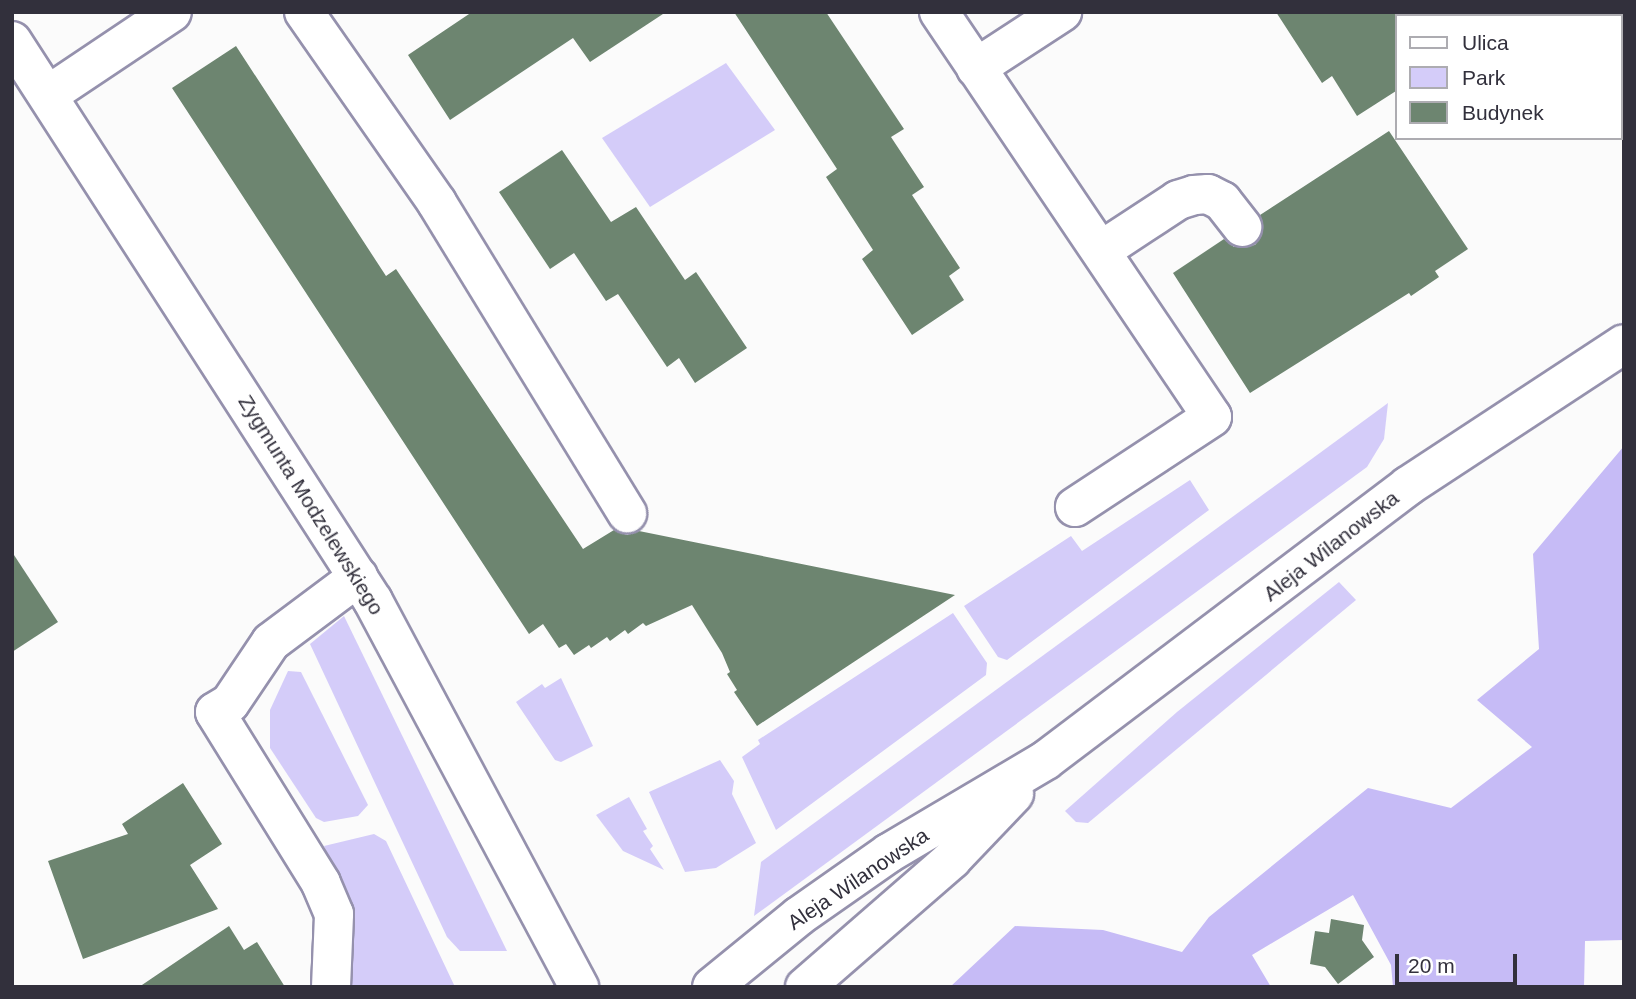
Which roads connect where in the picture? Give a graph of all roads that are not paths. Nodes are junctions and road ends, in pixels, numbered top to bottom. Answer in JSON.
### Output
{"nodes":[{"id":1,"x":172,"y":12,"type":"edge"},
{"id":2,"x":304,"y":12,"type":"edge"},
{"id":3,"x":939,"y":12,"type":"edge"},
{"id":4,"x":1062,"y":12,"type":"edge"},
{"id":5,"x":12,"y":41,"type":"edge"},
{"id":6,"x":976,"y":68,"type":"junction"},
{"id":7,"x":48,"y":95,"type":"junction"},
{"id":8,"x":1242,"y":227,"type":"dead end"},
{"id":9,"x":1102,"y":250,"type":"junction"},
{"id":10,"x":1624,"y":344,"type":"edge"},
{"id":11,"x":1076,"y":507,"type":"dead end"},
{"id":12,"x":627,"y":513,"type":"dead end"},
{"id":13,"x":358,"y":576,"type":"junction"},
{"id":14,"x":1046,"y":760,"type":"junction"},
{"id":15,"x":331,"y":987,"type":"edge"},
{"id":16,"x":579,"y":987,"type":"edge"},
{"id":17,"x":712,"y":987,"type":"edge"},
{"id":18,"x":805,"y":987,"type":"edge"}],
"edges":[{"from":1,"to":7,"type":"street"},
{"from":2,"to":12,"type":"street"},
{"from":3,"to":6,"type":"street"},
{"from":4,"to":6,"type":"street"},
{"from":5,"to":7,"type":"street","name":"Zygmunta Modzelewskiego"},
{"from":6,"to":9,"type":"street"},
{"from":7,"to":13,"type":"street","name":"Zygmunta Modzelewskiego"},
{"from":8,"to":9,"type":"street"},
{"from":9,"to":11,"type":"street"},
{"from":10,"to":14,"type":"street","name":"Aleja Wilanowska"},
{"from":13,"to":15,"type":"street"},
{"from":13,"to":16,"type":"street","name":"Zygmunta Modzelewskiego"},
{"from":14,"to":17,"type":"street","name":"Aleja Wilanowska"},
{"from":14,"to":18,"type":"street","name":"Aleja Wilanowska"}]}
